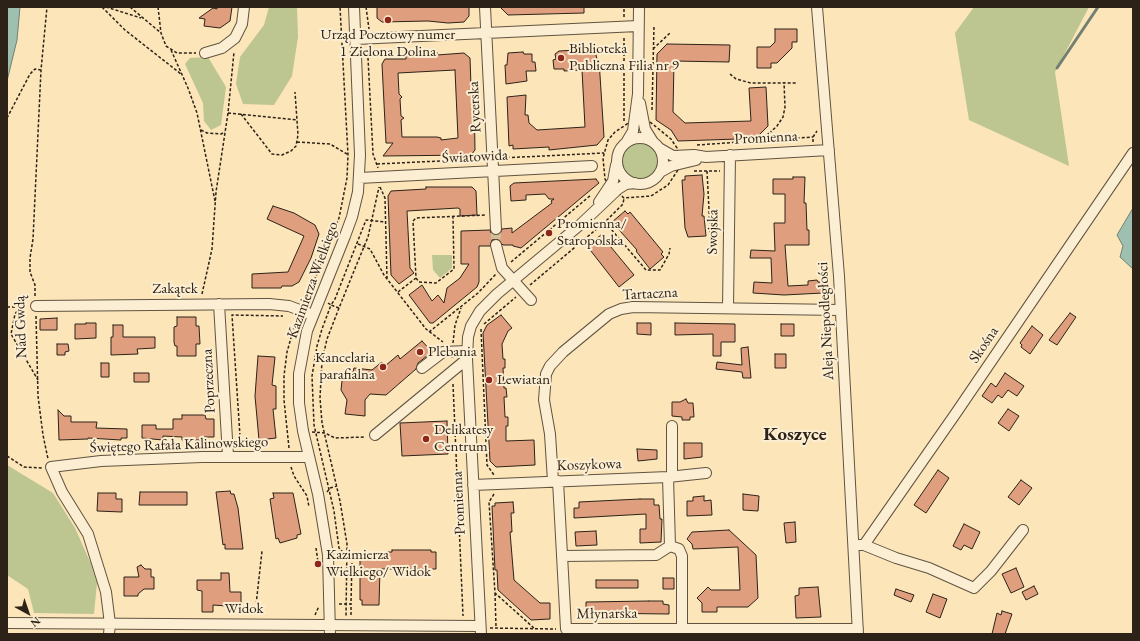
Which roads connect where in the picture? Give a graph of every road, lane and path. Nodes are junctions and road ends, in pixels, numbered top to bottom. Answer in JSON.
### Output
{"nodes":[{"id":1,"x":47,"y":7,"type":"edge"},
{"id":2,"x":102,"y":7,"type":"edge"},
{"id":3,"x":106,"y":7,"type":"edge"},
{"id":4,"x":130,"y":7,"type":"edge"},
{"id":5,"x":158,"y":7,"type":"edge"},
{"id":6,"x":244,"y":7,"type":"edge"},
{"id":7,"x":340,"y":7,"type":"edge"},
{"id":8,"x":354,"y":7,"type":"edge"},
{"id":9,"x":366,"y":7,"type":"edge"},
{"id":10,"x":485,"y":7,"type":"edge"},
{"id":11,"x":624,"y":7,"type":"edge"},
{"id":12,"x":639,"y":7,"type":"edge"},
{"id":13,"x":816,"y":7,"type":"edge"},
{"id":14,"x":143,"y":18,"type":"junction"},
{"id":15,"x":638,"y":26,"type":"junction"},
{"id":16,"x":654,"y":26,"type":"dead end"},
{"id":17,"x":624,"y":27,"type":"junction"},
{"id":18,"x":161,"y":33,"type":"junction"},
{"id":19,"x":486,"y":33,"type":"junction"},
{"id":20,"x":670,"y":33,"type":"dead end"},
{"id":21,"x":234,"y":38,"type":"junction"},
{"id":22,"x":370,"y":38,"type":"junction"},
{"id":23,"x":356,"y":39,"type":"junction"},
{"id":24,"x":653,"y":49,"type":"junction"},
{"id":25,"x":171,"y":50,"type":"junction"},
{"id":26,"x":205,"y":53,"type":"joint"},
{"id":27,"x":41,"y":70,"type":"junction"},
{"id":28,"x":182,"y":74,"type":"junction"},
{"id":29,"x":730,"y":74,"type":"dead end"},
{"id":30,"x":784,"y":82,"type":"junction"},
{"id":31,"x":797,"y":83,"type":"dead end"},
{"id":32,"x":295,"y":92,"type":"dead end"},
{"id":33,"x":652,"y":112,"type":"dead end"},
{"id":34,"x":228,"y":113,"type":"junction"},
{"id":35,"x":241,"y":114,"type":"junction"},
{"id":36,"x":7,"y":118,"type":"edge"},
{"id":37,"x":297,"y":120,"type":"junction"},
{"id":38,"x":645,"y":122,"type":"junction"},
{"id":39,"x":624,"y":125,"type":"junction"},
{"id":40,"x":201,"y":130,"type":"junction"},
{"id":41,"x":225,"y":132,"type":"junction"},
{"id":42,"x":813,"y":137,"type":"dead end"},
{"id":43,"x":761,"y":140,"type":"junction"},
{"id":44,"x":627,"y":141,"type":"junction"},
{"id":45,"x":297,"y":142,"type":"junction"},
{"id":46,"x":656,"y":145,"type":"junction"},
{"id":47,"x":691,"y":145,"type":"dead end"},
{"id":48,"x":683,"y":146,"type":"dead end"},
{"id":49,"x":828,"y":150,"type":"junction"},
{"id":50,"x":1133,"y":153,"type":"edge"},
{"id":51,"x":348,"y":154,"type":"junction"},
{"id":52,"x":678,"y":156,"type":"junction"},
{"id":53,"x":730,"y":156,"type":"junction"},
{"id":54,"x":616,"y":163,"type":"junction"},
{"id":55,"x":592,"y":166,"type":"dead end"},
{"id":56,"x":494,"y":171,"type":"junction"},
{"id":57,"x":707,"y":171,"type":"dead end"},
{"id":58,"x":660,"y":172,"type":"junction"},
{"id":59,"x":360,"y":178,"type":"junction"},
{"id":60,"x":379,"y":182,"type":"junction"},
{"id":61,"x":635,"y":183,"type":"junction"},
{"id":62,"x":611,"y":188,"type":"junction"},
{"id":63,"x":596,"y":191,"type":"dead end"},
{"id":64,"x":215,"y":204,"type":"junction"},
{"id":65,"x":495,"y":215,"type":"junction"},
{"id":66,"x":453,"y":217,"type":"junction"},
{"id":67,"x":372,"y":222,"type":"junction"},
{"id":68,"x":385,"y":222,"type":"junction"},
{"id":69,"x":605,"y":222,"type":"junction"},
{"id":70,"x":496,"y":229,"type":"tunnel mouth"},
{"id":71,"x":358,"y":244,"type":"junction"},
{"id":72,"x":496,"y":245,"type":"tunnel mouth"},
{"id":73,"x":364,"y":247,"type":"junction"},
{"id":74,"x":670,"y":248,"type":"dead end"},
{"id":75,"x":711,"y":248,"type":"dead end"},
{"id":76,"x":502,"y":268,"type":"junction"},
{"id":77,"x":387,"y":278,"type":"junction"},
{"id":78,"x":416,"y":278,"type":"junction"},
{"id":79,"x":513,"y":281,"type":"junction"},
{"id":80,"x":523,"y":291,"type":"junction"},
{"id":81,"x":398,"y":292,"type":"junction"},
{"id":82,"x":309,"y":294,"type":"junction"},
{"id":83,"x":320,"y":299,"type":"junction"},
{"id":84,"x":531,"y":300,"type":"dead end"},
{"id":85,"x":200,"y":304,"type":"junction"},
{"id":86,"x":219,"y":304,"type":"junction"},
{"id":87,"x":331,"y":305,"type":"junction"},
{"id":88,"x":36,"y":306,"type":"junction"},
{"id":89,"x":7,"y":307,"type":"edge"},
{"id":90,"x":20,"y":307,"type":"junction"},
{"id":91,"x":339,"y":308,"type":"junction"},
{"id":92,"x":461,"y":308,"type":"junction"},
{"id":93,"x":728,"y":308,"type":"junction"},
{"id":94,"x":841,"y":310,"type":"junction"},
{"id":95,"x":298,"y":313,"type":"junction"},
{"id":96,"x":313,"y":315,"type":"junction"},
{"id":97,"x":429,"y":332,"type":"junction"},
{"id":98,"x":453,"y":351,"type":"junction"},
{"id":99,"x":467,"y":355,"type":"junction"},
{"id":100,"x":422,"y":368,"type":"dead end"},
{"id":101,"x":456,"y":368,"type":"junction"},
{"id":102,"x":38,"y":380,"type":"junction"},
{"id":103,"x":672,"y":426,"type":"dead end"},
{"id":104,"x":325,"y":433,"type":"junction"},
{"id":105,"x":375,"y":435,"type":"joint"},
{"id":106,"x":240,"y":436,"type":"dead end"},
{"id":107,"x":7,"y":456,"type":"edge"},
{"id":108,"x":228,"y":456,"type":"junction"},
{"id":109,"x":289,"y":457,"type":"junction"},
{"id":110,"x":309,"y":457,"type":"junction"},
{"id":111,"x":51,"y":467,"type":"junction"},
{"id":112,"x":706,"y":473,"type":"dead end"},
{"id":113,"x":670,"y":477,"type":"junction"},
{"id":114,"x":556,"y":481,"type":"junction"},
{"id":115,"x":495,"y":484,"type":"junction"},
{"id":116,"x":473,"y":485,"type":"junction"},
{"id":117,"x":310,"y":511,"type":"dead end"},
{"id":118,"x":1023,"y":530,"type":"dead end"},
{"id":119,"x":859,"y":545,"type":"junction"},
{"id":120,"x":316,"y":546,"type":"dead end"},
{"id":121,"x":670,"y":546,"type":"junction"},
{"id":122,"x":262,"y":551,"type":"dead end"},
{"id":123,"x":348,"y":553,"type":"junction"},
{"id":124,"x":562,"y":556,"type":"junction"},
{"id":125,"x":318,"y":568,"type":"dead end"},
{"id":126,"x":495,"y":593,"type":"junction"},
{"id":127,"x":330,"y":604,"type":"junction"},
{"id":128,"x":346,"y":604,"type":"junction"},
{"id":129,"x":7,"y":623,"type":"edge"},
{"id":130,"x":110,"y":624,"type":"junction"},
{"id":131,"x":254,"y":624,"type":"junction"},
{"id":132,"x":314,"y":624,"type":"junction"},
{"id":133,"x":346,"y":625,"type":"junction"},
{"id":134,"x":464,"y":626,"type":"junction"},
{"id":135,"x":496,"y":628,"type":"junction"},
{"id":136,"x":682,"y":628,"type":"junction"},
{"id":137,"x":330,"y":629,"type":"edge"},
{"id":138,"x":535,"y":629,"type":"junction"},
{"id":139,"x":566,"y":629,"type":"junction"},
{"id":140,"x":480,"y":630,"type":"edge"},
{"id":141,"x":602,"y":631,"type":"edge"},
{"id":142,"x":625,"y":631,"type":"edge"},
{"id":143,"x":652,"y":631,"type":"edge"},
{"id":144,"x":664,"y":631,"type":"edge"},
{"id":145,"x":749,"y":631,"type":"edge"},
{"id":146,"x":858,"y":631,"type":"edge"},
{"id":147,"x":109,"y":634,"type":"edge"}],
"edges":[{"from":1,"to":27,"type":"path","name":"Nad Gwdą"},
{"from":2,"to":28,"type":"path"},
{"from":3,"to":14,"type":"path"},
{"from":4,"to":14,"type":"path"},
{"from":5,"to":18,"type":"path"},
{"from":6,"to":21,"type":"street"},
{"from":7,"to":51,"type":"path"},
{"from":8,"to":23,"type":"street","name":"Kazimierza Wielkiego"},
{"from":9,"to":22,"type":"path"},
{"from":10,"to":19,"type":"street","name":"Rycerska"},
{"from":11,"to":17,"type":"path"},
{"from":12,"to":15,"type":"street"},
{"from":13,"to":49,"type":"street","name":"Aleja Niepodległości"},
{"from":14,"to":18,"type":"path"},
{"from":15,"to":17,"type":"street"},
{"from":15,"to":38,"type":"street"},
{"from":16,"to":24,"type":"path"},
{"from":17,"to":19,"type":"street"},
{"from":17,"to":39,"type":"path"},
{"from":18,"to":25,"type":"path"},
{"from":19,"to":22,"type":"street"},
{"from":19,"to":56,"type":"street","name":"Rycerska"},
{"from":20,"to":24,"type":"path"},
{"from":21,"to":26,"type":"street"},
{"from":21,"to":34,"type":"path"},
{"from":22,"to":23,"type":"street"},
{"from":22,"to":60,"type":"path"},
{"from":23,"to":59,"type":"street","name":"Kazimierza Wielkiego"},
{"from":24,"to":33,"type":"path"},
{"from":25,"to":26,"type":"path"},
{"from":25,"to":28,"type":"path"},
{"from":27,"to":36,"type":"path"},
{"from":27,"to":88,"type":"path","name":"Nad Gwdą"},
{"from":28,"to":40,"type":"path"},
{"from":29,"to":30,"type":"path"},
{"from":30,"to":31,"type":"path"},
{"from":30,"to":43,"type":"path"},
{"from":32,"to":37,"type":"path"},
{"from":34,"to":35,"type":"path"},
{"from":34,"to":41,"type":"path"},
{"from":35,"to":37,"type":"path"},
{"from":35,"to":45,"type":"path"},
{"from":37,"to":45,"type":"path"},
{"from":38,"to":39,"type":"path"},
{"from":38,"to":44,"type":"street"},
{"from":38,"to":46,"type":"street"},
{"from":38,"to":52,"type":"path"},
{"from":39,"to":62,"type":"path"},
{"from":40,"to":41,"type":"path"},
{"from":40,"to":64,"type":"path"},
{"from":41,"to":64,"type":"path"},
{"from":42,"to":43,"type":"path"},
{"from":43,"to":47,"type":"path"},
{"from":44,"to":46,"type":"street"},
{"from":44,"to":54,"type":"street"},
{"from":45,"to":51,"type":"path"},
{"from":46,"to":52,"type":"street"},
{"from":46,"to":58,"type":"street"},
{"from":48,"to":52,"type":"path"},
{"from":49,"to":53,"type":"street","name":"Promienna"},
{"from":49,"to":94,"type":"street","name":"Aleja Niepodległości"},
{"from":50,"to":119,"type":"street","name":"Skośna"},
{"from":51,"to":82,"type":"path"},
{"from":52,"to":53,"type":"street","name":"Promienna"},
{"from":52,"to":58,"type":"street","name":"Promienna"},
{"from":52,"to":62,"type":"path"},
{"from":53,"to":93,"type":"street","name":"Swojska"},
{"from":54,"to":61,"type":"street"},
{"from":54,"to":62,"type":"street"},
{"from":55,"to":56,"type":"street","name":"Światowida"},
{"from":56,"to":60,"type":"street","name":"Światowida"},
{"from":56,"to":65,"type":"street","name":"Rycerska"},
{"from":57,"to":75,"type":"path"},
{"from":58,"to":61,"type":"street"},
{"from":59,"to":60,"type":"street","name":"Światowida"},
{"from":59,"to":83,"type":"street","name":"Kazimierza Wielkiego"},
{"from":60,"to":67,"type":"path"},
{"from":60,"to":68,"type":"path"},
{"from":61,"to":62,"type":"street","name":"Promienna"},
{"from":62,"to":69,"type":"path"},
{"from":62,"to":79,"type":"street","name":"Promienna"},
{"from":63,"to":76,"type":"path"},
{"from":64,"to":85,"type":"path"},
{"from":65,"to":66,"type":"path"},
{"from":65,"to":70,"type":"street","name":"Rycerska"},
{"from":66,"to":78,"type":"path"},
{"from":66,"to":78,"type":"path"},
{"from":67,"to":68,"type":"path"},
{"from":67,"to":71,"type":"path"},
{"from":67,"to":73,"type":"path"},
{"from":68,"to":77,"type":"path"},
{"from":69,"to":74,"type":"path"},
{"from":69,"to":80,"type":"path"},
{"from":71,"to":73,"type":"path"},
{"from":71,"to":87,"type":"path"},
{"from":72,"to":76,"type":"street"},
{"from":73,"to":77,"type":"path"},
{"from":73,"to":91,"type":"path"},
{"from":76,"to":79,"type":"street"},
{"from":76,"to":92,"type":"path"},
{"from":77,"to":81,"type":"path"},
{"from":78,"to":81,"type":"path"},
{"from":79,"to":80,"type":"street"},
{"from":79,"to":99,"type":"street","name":"Promienna"},
{"from":80,"to":84,"type":"street"},
{"from":80,"to":115,"type":"path"},
{"from":81,"to":97,"type":"path"},
{"from":82,"to":83,"type":"path"},
{"from":82,"to":95,"type":"path"},
{"from":83,"to":87,"type":"path"},
{"from":83,"to":96,"type":"street","name":"Kazimierza Wielkiego"},
{"from":85,"to":86,"type":"street","name":"Zakątek"},
{"from":85,"to":88,"type":"street","name":"Zakątek"},
{"from":86,"to":95,"type":"street","name":"Zakątek"},
{"from":86,"to":108,"type":"street","name":"Poprzeczna"},
{"from":87,"to":91,"type":"path"},
{"from":87,"to":123,"type":"path"},
{"from":88,"to":90,"type":"path"},
{"from":88,"to":102,"type":"path","name":"Nad Gwdą"},
{"from":89,"to":90,"type":"path"},
{"from":90,"to":102,"type":"path"},
{"from":91,"to":104,"type":"path"},
{"from":92,"to":97,"type":"path"},
{"from":92,"to":98,"type":"path"},
{"from":93,"to":94,"type":"street","name":"Tartaczna"},
{"from":93,"to":114,"type":"street","name":"Tartaczna"},
{"from":94,"to":119,"type":"street","name":"Aleja Niepodległości"},
{"from":95,"to":96,"type":"street","name":"Zakątek"},
{"from":95,"to":106,"type":"path"},
{"from":95,"to":109,"type":"path"},
{"from":96,"to":110,"type":"street","name":"Kazimierza Wielkiego"},
{"from":97,"to":98,"type":"path"},
{"from":98,"to":99,"type":"street"},
{"from":98,"to":100,"type":"street"},
{"from":99,"to":101,"type":"street"},
{"from":99,"to":116,"type":"street","name":"Promienna"},
{"from":101,"to":105,"type":"street"},
{"from":101,"to":134,"type":"path"},
{"from":102,"to":111,"type":"path","name":"Nad Gwdą"},
{"from":103,"to":113,"type":"street"},
{"from":104,"to":105,"type":"path"},
{"from":104,"to":123,"type":"path"},
{"from":107,"to":111,"type":"path"},
{"from":108,"to":109,"type":"street","name":"Świętego Rafała Kalinowskiego"},
{"from":108,"to":111,"type":"street","name":"Świętego Rafała Kalinowskiego"},
{"from":109,"to":110,"type":"street","name":"Świętego Rafała Kalinowskiego"},
{"from":109,"to":117,"type":"path"},
{"from":110,"to":127,"type":"street","name":"Kazimierza Wielkiego"},
{"from":111,"to":130,"type":"street"},
{"from":112,"to":113,"type":"street","name":"Koszykowa"},
{"from":113,"to":114,"type":"street","name":"Koszykowa"},
{"from":113,"to":121,"type":"street"},
{"from":114,"to":115,"type":"street","name":"Koszykowa"},
{"from":114,"to":124,"type":"street","name":"Młynarska"},
{"from":115,"to":116,"type":"street","name":"Koszykowa"},
{"from":115,"to":126,"type":"path"},
{"from":116,"to":140,"type":"street","name":"Promienna"},
{"from":118,"to":119,"type":"street"},
{"from":119,"to":146,"type":"street","name":"Aleja Niepodległości"},
{"from":120,"to":125,"type":"path"},
{"from":121,"to":124,"type":"street"},
{"from":121,"to":136,"type":"street"},
{"from":122,"to":131,"type":"path"},
{"from":123,"to":128,"type":"path"},
{"from":123,"to":128,"type":"path"},
{"from":124,"to":139,"type":"street","name":"Młynarska"},
{"from":126,"to":135,"type":"path"},
{"from":126,"to":138,"type":"path"},
{"from":127,"to":128,"type":"path"},
{"from":127,"to":132,"type":"path"},
{"from":127,"to":137,"type":"street","name":"Kazimierza Wielkiego"},
{"from":128,"to":133,"type":"path"},
{"from":129,"to":130,"type":"street","name":"Widok"},
{"from":130,"to":131,"type":"street","name":"Widok"},
{"from":130,"to":147,"type":"street"},
{"from":131,"to":132,"type":"street","name":"Widok"},
{"from":132,"to":137,"type":"street","name":"Widok"},
{"from":133,"to":134,"type":"street","name":"Widok"},
{"from":133,"to":137,"type":"street","name":"Widok"},
{"from":134,"to":140,"type":"street","name":"Widok"},
{"from":135,"to":138,"type":"path"},
{"from":135,"to":140,"type":"path"},
{"from":136,"to":144,"type":"street","name":"Młynarska"},
{"from":136,"to":145,"type":"street","name":"Młynarska"},
{"from":138,"to":139,"type":"path"},
{"from":139,"to":141,"type":"street","name":"Młynarska"},
{"from":141,"to":142,"type":"street","name":"Młynarska"},
{"from":142,"to":143,"type":"street","name":"Młynarska"},
{"from":143,"to":144,"type":"street","name":"Młynarska"},
{"from":145,"to":146,"type":"street","name":"Młynarska"}]}
